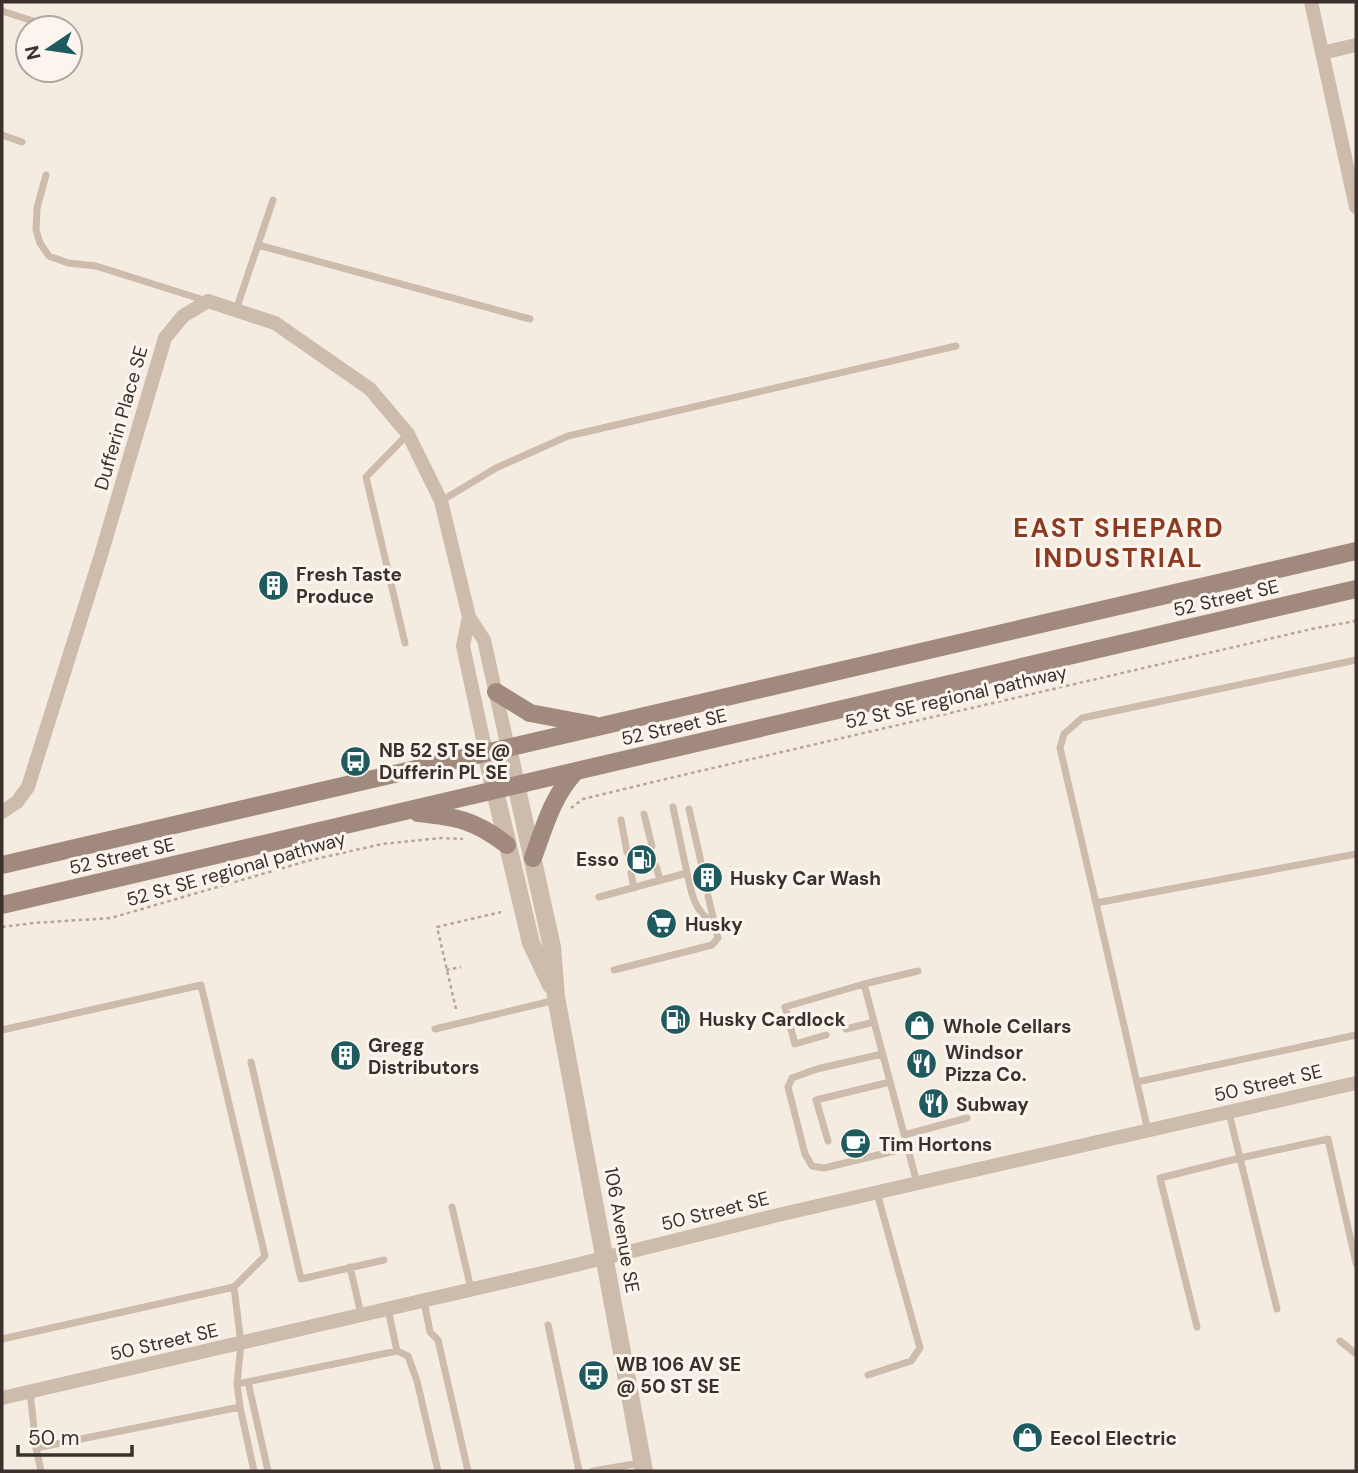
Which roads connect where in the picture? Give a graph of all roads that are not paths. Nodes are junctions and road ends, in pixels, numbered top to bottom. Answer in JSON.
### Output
{"nodes":[{"id":1,"x":1311,"y":2,"type":"edge"},
{"id":2,"x":1356,"y":45,"type":"edge"},
{"id":3,"x":1322,"y":53,"type":"junction"},
{"id":4,"x":2,"y":135,"type":"edge"},
{"id":5,"x":22,"y":142,"type":"dead end"},
{"id":6,"x":46,"y":175,"type":"dead end"},
{"id":7,"x":274,"y":200,"type":"dead end"},
{"id":8,"x":1356,"y":207,"type":"edge"},
{"id":9,"x":258,"y":245,"type":"junction"},
{"id":10,"x":208,"y":301,"type":"junction"},
{"id":11,"x":236,"y":310,"type":"junction"},
{"id":12,"x":530,"y":319,"type":"dead end"},
{"id":13,"x":956,"y":346,"type":"dead end"},
{"id":14,"x":408,"y":435,"type":"junction"},
{"id":15,"x":441,"y":501,"type":"junction"},
{"id":16,"x":1356,"y":551,"type":"edge"},
{"id":17,"x":1356,"y":589,"type":"edge"},
{"id":18,"x":469,"y":617,"type":"junction"},
{"id":19,"x":405,"y":643,"type":"dead end"},
{"id":20,"x":1356,"y":660,"type":"edge"},
{"id":21,"x":496,"y":692,"type":"junction"},
{"id":22,"x":600,"y":726,"type":"junction"},
{"id":23,"x":508,"y":748,"type":"junction"},
{"id":24,"x":486,"y":753,"type":"junction"},
{"id":25,"x":576,"y":771,"type":"junction"},
{"id":26,"x":516,"y":785,"type":"junction"},
{"id":27,"x":495,"y":790,"type":"junction"},
{"id":28,"x":673,"y":807,"type":"dead end"},
{"id":29,"x":689,"y":809,"type":"dead end"},
{"id":30,"x":404,"y":811,"type":"junction"},
{"id":31,"x":2,"y":812,"type":"edge"},
{"id":32,"x":644,"y":814,"type":"dead end"},
{"id":33,"x":621,"y":820,"type":"dead end"},
{"id":34,"x":507,"y":845,"type":"junction"},
{"id":35,"x":652,"y":846,"type":"dead end"},
{"id":36,"x":627,"y":852,"type":"dead end"},
{"id":37,"x":1356,"y":854,"type":"edge"},
{"id":38,"x":533,"y":858,"type":"junction"},
{"id":39,"x":701,"y":862,"type":"dead end"},
{"id":40,"x":2,"y":865,"type":"edge"},
{"id":41,"x":656,"y":866,"type":"dead end"},
{"id":42,"x":631,"y":873,"type":"dead end"},
{"id":43,"x":687,"y":873,"type":"junction"},
{"id":44,"x":660,"y":880,"type":"junction"},
{"id":45,"x":634,"y":888,"type":"junction"},
{"id":46,"x":708,"y":896,"type":"dead end"},
{"id":47,"x":599,"y":897,"type":"dead end"},
{"id":48,"x":1096,"y":903,"type":"junction"},
{"id":49,"x":2,"y":905,"type":"edge"},
{"id":50,"x":713,"y":923,"type":"junction"},
{"id":51,"x":614,"y":970,"type":"dead end"},
{"id":52,"x":918,"y":971,"type":"dead end"},
{"id":53,"x":864,"y":984,"type":"junction"},
{"id":54,"x":557,"y":999,"type":"junction"},
{"id":55,"x":874,"y":1022,"type":"junction"},
{"id":56,"x":435,"y":1029,"type":"dead end"},
{"id":57,"x":846,"y":1029,"type":"dead end"},
{"id":58,"x":2,"y":1030,"type":"edge"},
{"id":59,"x":826,"y":1035,"type":"dead end"},
{"id":60,"x":1356,"y":1035,"type":"edge"},
{"id":61,"x":882,"y":1054,"type":"junction"},
{"id":62,"x":251,"y":1062,"type":"dead end"},
{"id":63,"x":1137,"y":1082,"type":"junction"},
{"id":64,"x":890,"y":1083,"type":"junction"},
{"id":65,"x":1355,"y":1085,"type":"edge"},
{"id":66,"x":1229,"y":1112,"type":"junction"},
{"id":67,"x":968,"y":1118,"type":"dead end"},
{"id":68,"x":1148,"y":1131,"type":"junction"},
{"id":69,"x":904,"y":1135,"type":"junction"},
{"id":70,"x":828,"y":1141,"type":"dead end"},
{"id":71,"x":907,"y":1148,"type":"junction"},
{"id":72,"x":1240,"y":1158,"type":"junction"},
{"id":73,"x":917,"y":1184,"type":"junction"},
{"id":74,"x":877,"y":1193,"type":"junction"},
{"id":75,"x":452,"y":1207,"type":"dead end"},
{"id":76,"x":606,"y":1258,"type":"junction"},
{"id":77,"x":384,"y":1259,"type":"dead end"},
{"id":78,"x":1356,"y":1264,"type":"edge"},
{"id":79,"x":350,"y":1267,"type":"junction"},
{"id":80,"x":234,"y":1287,"type":"junction"},
{"id":81,"x":471,"y":1290,"type":"junction"},
{"id":82,"x":424,"y":1301,"type":"junction"},
{"id":83,"x":388,"y":1309,"type":"junction"},
{"id":84,"x":1277,"y":1309,"type":"dead end"},
{"id":85,"x":361,"y":1316,"type":"junction"},
{"id":86,"x":548,"y":1325,"type":"dead end"},
{"id":87,"x":1197,"y":1327,"type":"dead end"},
{"id":88,"x":2,"y":1339,"type":"edge"},
{"id":89,"x":1340,"y":1341,"type":"dead end"},
{"id":90,"x":241,"y":1344,"type":"junction"},
{"id":91,"x":397,"y":1351,"type":"junction"},
{"id":92,"x":1356,"y":1354,"type":"edge"},
{"id":93,"x":868,"y":1374,"type":"dead end"},
{"id":94,"x":248,"y":1382,"type":"junction"},
{"id":95,"x":237,"y":1384,"type":"junction"},
{"id":96,"x":30,"y":1391,"type":"junction"},
{"id":97,"x":2,"y":1398,"type":"edge"},
{"id":98,"x":240,"y":1407,"type":"junction"},
{"id":99,"x":36,"y":1448,"type":"junction"},
{"id":100,"x":643,"y":1467,"type":"edge"},
{"id":101,"x":41,"y":1471,"type":"edge"},
{"id":102,"x":254,"y":1471,"type":"edge"},
{"id":103,"x":268,"y":1471,"type":"edge"},
{"id":104,"x":438,"y":1471,"type":"edge"},
{"id":105,"x":468,"y":1471,"type":"edge"},
{"id":106,"x":579,"y":1471,"type":"edge"},
{"id":107,"x":593,"y":1471,"type":"edge"}],
"edges":[{"from":1,"to":3,"type":"street"},
{"from":2,"to":3,"type":"street"},
{"from":3,"to":8,"type":"street"},
{"from":4,"to":5,"type":"lane"},
{"from":6,"to":10,"type":"lane"},
{"from":7,"to":9,"type":"lane"},
{"from":9,"to":11,"type":"lane"},
{"from":9,"to":12,"type":"lane"},
{"from":10,"to":11,"type":"street"},
{"from":10,"to":31,"type":"street","name":"Dufferin Place SE"},
{"from":11,"to":14,"type":"street"},
{"from":13,"to":15,"type":"lane"},
{"from":14,"to":15,"type":"street"},
{"from":14,"to":19,"type":"lane"},
{"from":15,"to":18,"type":"street"},
{"from":16,"to":22,"type":"main road","name":"52 Street SE"},
{"from":17,"to":25,"type":"main road","name":"52 Street SE"},
{"from":18,"to":21,"type":"street"},
{"from":18,"to":24,"type":"street"},
{"from":20,"to":48,"type":"lane"},
{"from":21,"to":22,"type":"main road"},
{"from":21,"to":23,"type":"street"},
{"from":22,"to":23,"type":"main road","name":"52 Street SE"},
{"from":23,"to":24,"type":"main road","name":"52 Street SE"},
{"from":23,"to":26,"type":"street","name":"106 Avenue SE"},
{"from":24,"to":27,"type":"street","name":"106 Avenue SE"},
{"from":24,"to":40,"type":"main road","name":"52 Street SE"},
{"from":25,"to":26,"type":"main road","name":"52 Street SE"},
{"from":25,"to":38,"type":"main road"},
{"from":26,"to":27,"type":"main road","name":"52 Street SE"},
{"from":26,"to":38,"type":"street","name":"106 Avenue SE"},
{"from":27,"to":30,"type":"main road","name":"52 Street SE"},
{"from":27,"to":34,"type":"street","name":"106 Avenue SE"},
{"from":28,"to":43,"type":"lane"},
{"from":29,"to":39,"type":"lane"},
{"from":30,"to":34,"type":"main road"},
{"from":30,"to":49,"type":"main road","name":"52 Street SE"},
{"from":32,"to":35,"type":"lane"},
{"from":33,"to":36,"type":"lane"},
{"from":34,"to":54,"type":"street","name":"106 Avenue SE"},
{"from":37,"to":48,"type":"lane"},
{"from":38,"to":54,"type":"street","name":"106 Avenue SE"},
{"from":41,"to":44,"type":"lane"},
{"from":42,"to":45,"type":"lane"},
{"from":43,"to":44,"type":"lane"},
{"from":43,"to":50,"type":"lane"},
{"from":44,"to":45,"type":"lane"},
{"from":45,"to":47,"type":"lane"},
{"from":46,"to":50,"type":"lane"},
{"from":48,"to":63,"type":"lane"},
{"from":50,"to":51,"type":"lane"},
{"from":52,"to":53,"type":"lane"},
{"from":53,"to":55,"type":"lane"},
{"from":53,"to":59,"type":"lane"},
{"from":54,"to":56,"type":"lane"},
{"from":54,"to":76,"type":"street","name":"106 Avenue SE"},
{"from":55,"to":57,"type":"lane"},
{"from":55,"to":61,"type":"lane"},
{"from":58,"to":80,"type":"lane"},
{"from":60,"to":63,"type":"lane"},
{"from":61,"to":64,"type":"lane"},
{"from":61,"to":71,"type":"lane"},
{"from":62,"to":79,"type":"lane"},
{"from":63,"to":68,"type":"lane"},
{"from":64,"to":69,"type":"lane"},
{"from":64,"to":70,"type":"lane"},
{"from":65,"to":66,"type":"street","name":"50 Street SE"},
{"from":66,"to":68,"type":"street","name":"50 Street SE"},
{"from":66,"to":72,"type":"lane"},
{"from":67,"to":69,"type":"lane"},
{"from":68,"to":73,"type":"street","name":"50 Street SE"},
{"from":69,"to":71,"type":"lane"},
{"from":71,"to":73,"type":"lane"},
{"from":72,"to":78,"type":"lane"},
{"from":72,"to":84,"type":"lane"},
{"from":72,"to":87,"type":"lane"},
{"from":73,"to":74,"type":"street","name":"50 Street SE"},
{"from":74,"to":76,"type":"street","name":"50 Street SE"},
{"from":74,"to":93,"type":"lane"},
{"from":75,"to":81,"type":"lane"},
{"from":76,"to":81,"type":"street","name":"50 Street SE"},
{"from":76,"to":100,"type":"street","name":"106 Avenue SE"},
{"from":77,"to":79,"type":"lane"},
{"from":79,"to":85,"type":"lane"},
{"from":80,"to":88,"type":"lane"},
{"from":80,"to":90,"type":"lane"},
{"from":81,"to":82,"type":"street","name":"50 Street SE"},
{"from":82,"to":83,"type":"street","name":"50 Street SE"},
{"from":82,"to":105,"type":"lane"},
{"from":83,"to":85,"type":"street","name":"50 Street SE"},
{"from":83,"to":91,"type":"lane"},
{"from":85,"to":90,"type":"street","name":"50 Street SE"},
{"from":86,"to":106,"type":"lane"},
{"from":89,"to":92,"type":"lane"},
{"from":90,"to":95,"type":"lane"},
{"from":90,"to":96,"type":"street","name":"50 Street SE"},
{"from":91,"to":94,"type":"lane"},
{"from":91,"to":104,"type":"lane"},
{"from":94,"to":95,"type":"lane"},
{"from":94,"to":103,"type":"lane"},
{"from":95,"to":98,"type":"lane"},
{"from":96,"to":97,"type":"street","name":"50 Street SE"},
{"from":96,"to":99,"type":"lane"},
{"from":98,"to":99,"type":"lane"},
{"from":98,"to":102,"type":"lane"},
{"from":99,"to":101,"type":"lane"},
{"from":100,"to":107,"type":"lane"}]}
